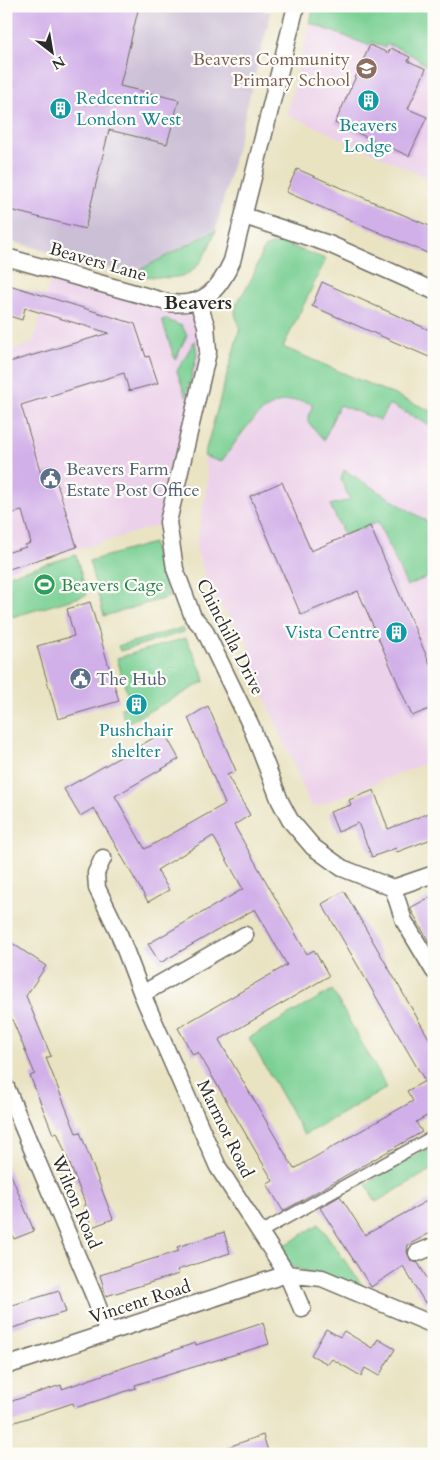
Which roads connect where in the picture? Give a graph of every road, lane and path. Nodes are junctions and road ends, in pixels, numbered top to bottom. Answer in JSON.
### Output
{"nodes":[{"id":1,"x":296,"y":6,"type":"edge"},
{"id":2,"x":244,"y":216,"type":"junction"},
{"id":3,"x":6,"y":257,"type":"edge"},
{"id":4,"x":434,"y":291,"type":"edge"},
{"id":5,"x":198,"y":302,"type":"junction"},
{"id":6,"x":103,"y":858,"type":"dead end"},
{"id":7,"x":434,"y":874,"type":"edge"},
{"id":8,"x":393,"y":888,"type":"junction"},
{"id":9,"x":245,"y":935,"type":"dead end"},
{"id":10,"x":434,"y":971,"type":"edge"},
{"id":11,"x":142,"y":994,"type":"junction"},
{"id":12,"x":6,"y":1087,"type":"edge"},
{"id":13,"x":434,"y":1136,"type":"edge"},
{"id":14,"x":259,"y":1234,"type":"junction"},
{"id":15,"x":434,"y":1246,"type":"edge"},
{"id":16,"x":417,"y":1253,"type":"dead end"},
{"id":17,"x":286,"y":1274,"type":"junction"},
{"id":18,"x":302,"y":1308,"type":"dead end"},
{"id":19,"x":434,"y":1325,"type":"edge"},
{"id":20,"x":108,"y":1333,"type":"junction"},
{"id":21,"x":6,"y":1366,"type":"edge"}],
"edges":[{"from":1,"to":2,"type":"street"},
{"from":2,"to":4,"type":"street"},
{"from":2,"to":5,"type":"street"},
{"from":3,"to":5,"type":"street","name":"Beavers Lane"},
{"from":5,"to":8,"type":"street","name":"Chinchilla Drive"},
{"from":6,"to":11,"type":"street","name":"Marmot Road"},
{"from":7,"to":8,"type":"street"},
{"from":8,"to":10,"type":"street"},
{"from":9,"to":11,"type":"street"},
{"from":11,"to":14,"type":"street","name":"Marmot Road"},
{"from":12,"to":20,"type":"street","name":"Wilton Road"},
{"from":13,"to":14,"type":"street"},
{"from":14,"to":17,"type":"street","name":"Marmot Road"},
{"from":15,"to":16,"type":"street"},
{"from":17,"to":18,"type":"street","name":"Marmot Road"},
{"from":17,"to":19,"type":"street"},
{"from":17,"to":20,"type":"street","name":"Vincent Road"},
{"from":20,"to":21,"type":"street","name":"Vincent Road"}]}
